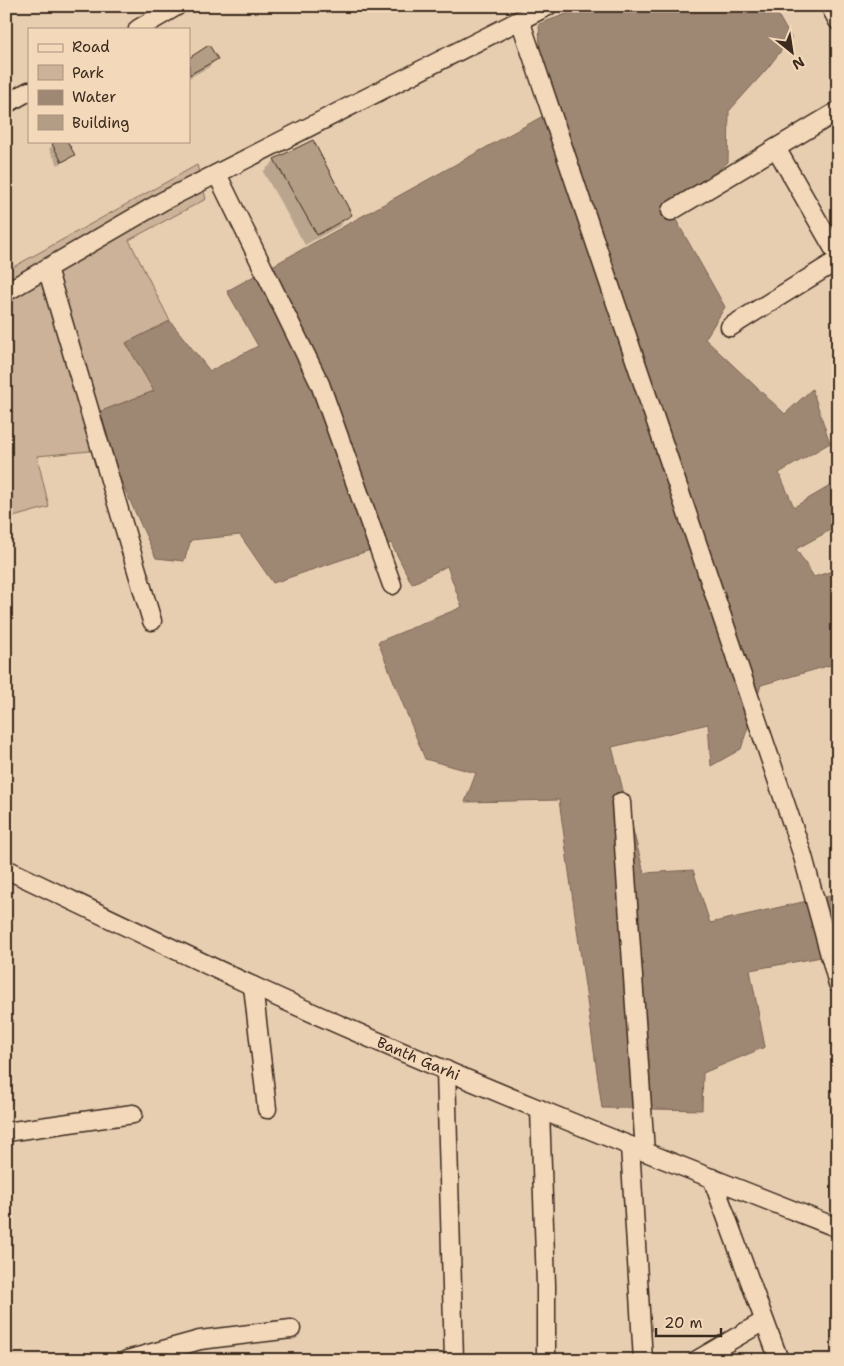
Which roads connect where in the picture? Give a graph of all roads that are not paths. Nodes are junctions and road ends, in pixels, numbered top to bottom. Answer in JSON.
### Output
{"nodes":[{"id":1,"x":177,"y":6,"type":"edge"},
{"id":2,"x":548,"y":6,"type":"edge"},
{"id":3,"x":830,"y":6,"type":"edge"},
{"id":4,"x":520,"y":20,"type":"junction"},
{"id":5,"x":838,"y":21,"type":"edge"},
{"id":6,"x":140,"y":28,"type":"edge"},
{"id":7,"x":28,"y":92,"type":"edge"},
{"id":8,"x":6,"y":104,"type":"edge"},
{"id":9,"x":838,"y":111,"type":"edge"},
{"id":10,"x":776,"y":148,"type":"junction"},
{"id":11,"x":218,"y":174,"type":"junction"},
{"id":12,"x":671,"y":211,"type":"dead end"},
{"id":13,"x":838,"y":258,"type":"edge"},
{"id":14,"x":47,"y":268,"type":"junction"},
{"id":15,"x":6,"y":292,"type":"edge"},
{"id":16,"x":730,"y":327,"type":"dead end"},
{"id":17,"x":392,"y":585,"type":"dead end"},
{"id":18,"x":152,"y":621,"type":"dead end"},
{"id":19,"x":621,"y":802,"type":"dead end"},
{"id":20,"x":6,"y":869,"type":"edge"},
{"id":21,"x":838,"y":984,"type":"edge"},
{"id":22,"x":252,"y":986,"type":"junction"},
{"id":23,"x":446,"y":1070,"type":"junction"},
{"id":24,"x":267,"y":1109,"type":"dead end"},
{"id":25,"x":540,"y":1109,"type":"junction"},
{"id":26,"x":133,"y":1114,"type":"dead end"},
{"id":27,"x":6,"y":1132,"type":"edge"},
{"id":28,"x":638,"y":1149,"type":"junction"},
{"id":29,"x":712,"y":1178,"type":"junction"},
{"id":30,"x":838,"y":1228,"type":"edge"},
{"id":31,"x":764,"y":1321,"type":"junction"},
{"id":32,"x":290,"y":1329,"type":"dead end"},
{"id":33,"x":127,"y":1360,"type":"edge"},
{"id":34,"x":454,"y":1360,"type":"edge"},
{"id":35,"x":546,"y":1360,"type":"edge"},
{"id":36,"x":642,"y":1360,"type":"edge"},
{"id":37,"x":697,"y":1360,"type":"edge"},
{"id":38,"x":779,"y":1360,"type":"edge"}],
"edges":[{"from":1,"to":6,"type":"street"},
{"from":2,"to":4,"type":"street"},
{"from":3,"to":5,"type":"street"},
{"from":4,"to":11,"type":"street"},
{"from":4,"to":21,"type":"street"},
{"from":7,"to":8,"type":"street"},
{"from":9,"to":10,"type":"street"},
{"from":10,"to":12,"type":"street"},
{"from":10,"to":13,"type":"street"},
{"from":11,"to":14,"type":"street"},
{"from":11,"to":17,"type":"street"},
{"from":13,"to":16,"type":"street"},
{"from":14,"to":15,"type":"street"},
{"from":14,"to":18,"type":"street"},
{"from":19,"to":28,"type":"street"},
{"from":20,"to":22,"type":"street","name":"Banth Garhi"},
{"from":22,"to":23,"type":"street","name":"Banth Garhi"},
{"from":22,"to":24,"type":"street"},
{"from":23,"to":25,"type":"street","name":"Banth Garhi"},
{"from":23,"to":34,"type":"street"},
{"from":25,"to":28,"type":"street","name":"Banth Garhi"},
{"from":25,"to":35,"type":"street"},
{"from":26,"to":27,"type":"street"},
{"from":28,"to":29,"type":"street","name":"Banth Garhi"},
{"from":28,"to":36,"type":"street"},
{"from":29,"to":30,"type":"street","name":"Banth Garhi"},
{"from":29,"to":31,"type":"street"},
{"from":31,"to":37,"type":"street"},
{"from":31,"to":38,"type":"street"},
{"from":32,"to":33,"type":"street"}]}
